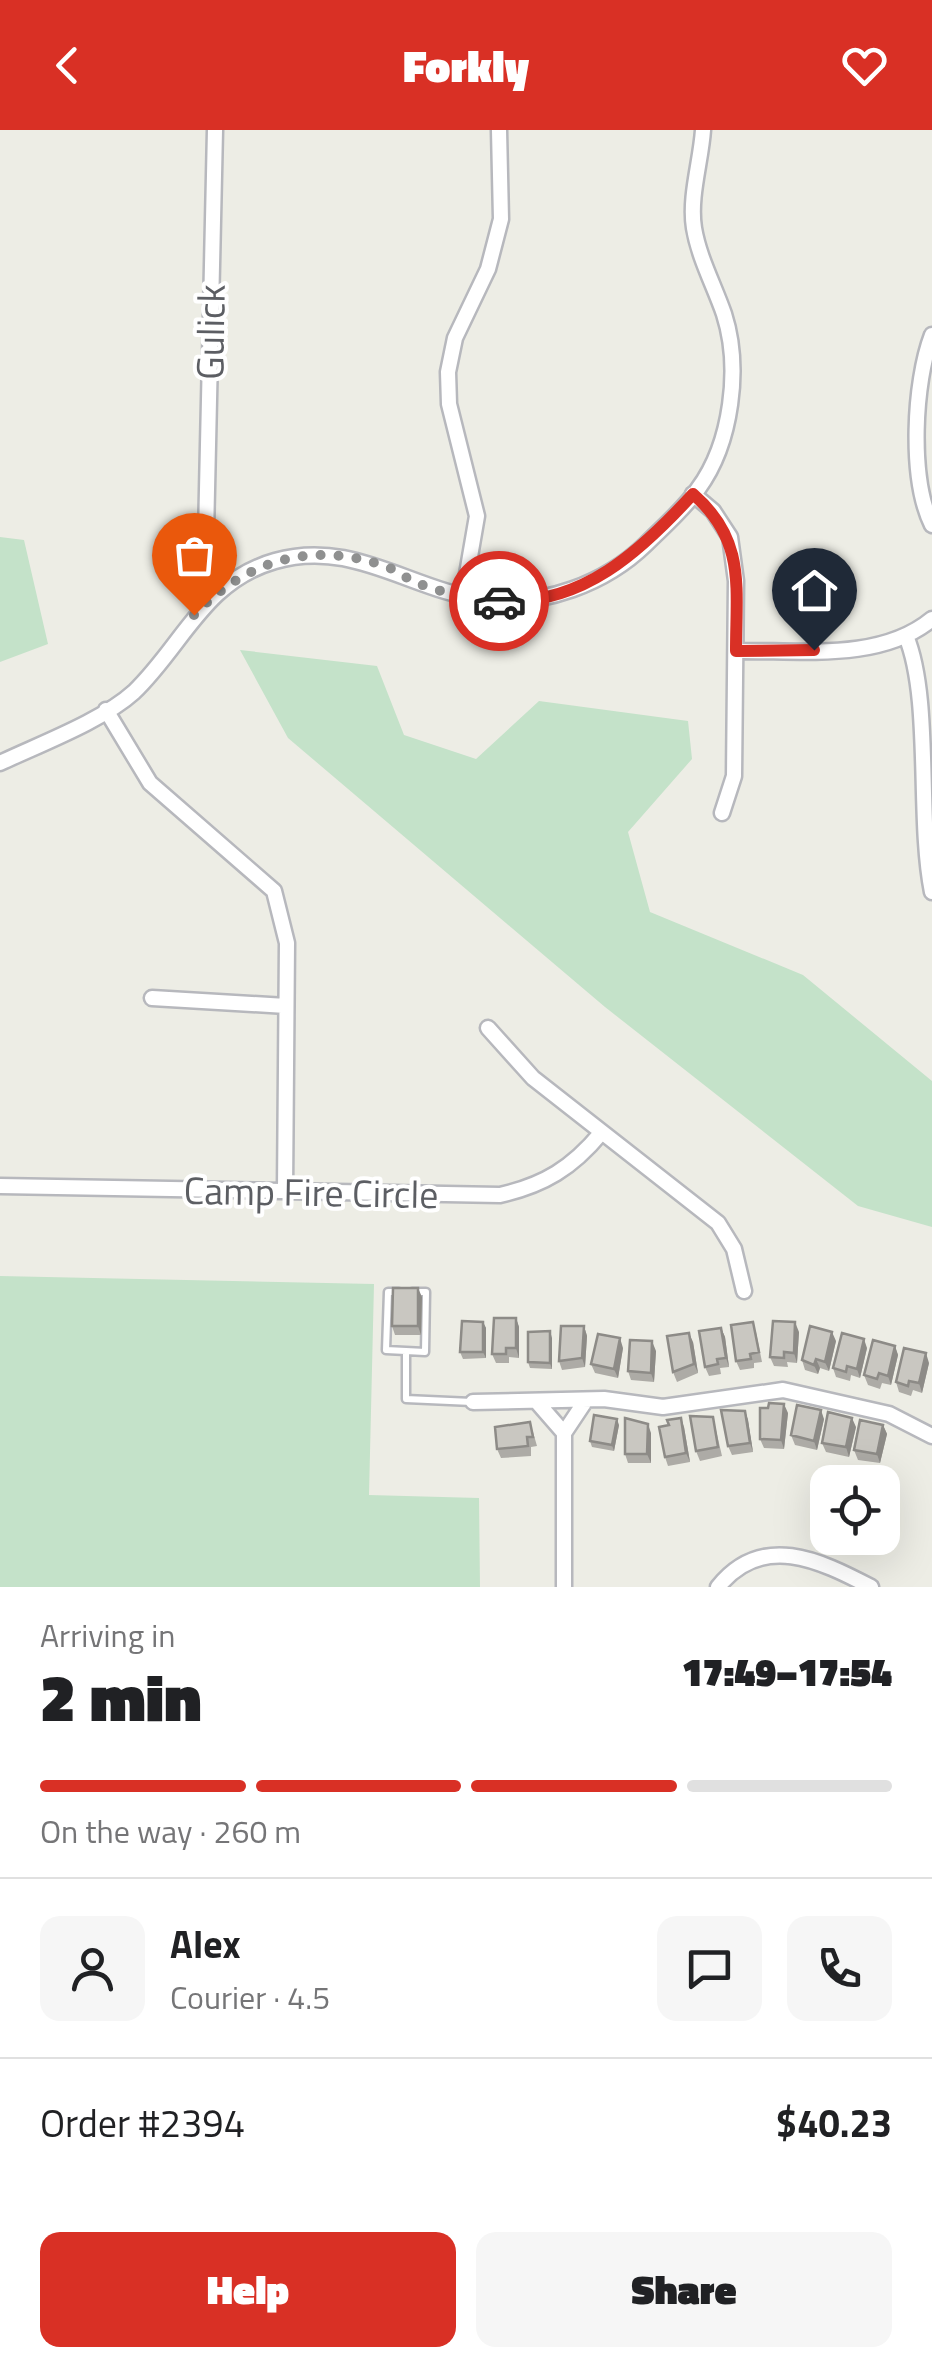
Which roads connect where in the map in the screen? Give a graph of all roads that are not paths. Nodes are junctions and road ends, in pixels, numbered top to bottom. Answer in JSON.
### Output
{"nodes":[{"id":1,"x":215,"y":130,"type":"edge"},
{"id":2,"x":500,"y":130,"type":"edge"},
{"id":3,"x":703,"y":130,"type":"edge"},
{"id":4,"x":932,"y":334,"type":"edge"},
{"id":5,"x":693,"y":494,"type":"junction"},
{"id":6,"x":929,"y":507,"type":"edge"},
{"id":7,"x":932,"y":525,"type":"edge"},
{"id":8,"x":206,"y":535,"type":"dead end"},
{"id":9,"x":463,"y":596,"type":"junction"},
{"id":10,"x":932,"y":619,"type":"edge"},
{"id":11,"x":906,"y":636,"type":"junction"},
{"id":12,"x":736,"y":651,"type":"junction"},
{"id":13,"x":106,"y":710,"type":"junction"},
{"id":14,"x":0,"y":763,"type":"edge"},
{"id":15,"x":722,"y":813,"type":"dead end"},
{"id":16,"x":932,"y":892,"type":"edge"},
{"id":17,"x":152,"y":998,"type":"dead end"},
{"id":18,"x":286,"y":1006,"type":"junction"},
{"id":19,"x":488,"y":1028,"type":"dead end"},
{"id":20,"x":601,"y":1133,"type":"junction"},
{"id":21,"x":0,"y":1186,"type":"edge"},
{"id":22,"x":285,"y":1191,"type":"junction"},
{"id":23,"x":744,"y":1291,"type":"dead end"},
{"id":24,"x":406,"y":1351,"type":"junction"},
{"id":25,"x":586,"y":1400,"type":"junction"},
{"id":26,"x":474,"y":1402,"type":"joint"},
{"id":27,"x":537,"y":1402,"type":"junction"},
{"id":28,"x":564,"y":1433,"type":"junction"},
{"id":29,"x":932,"y":1436,"type":"edge"},
{"id":30,"x":564,"y":1587,"type":"edge"},
{"id":31,"x":718,"y":1587,"type":"edge"},
{"id":32,"x":871,"y":1587,"type":"edge"}],
"edges":[{"from":1,"to":8,"type":"street","name":"Gulick"},
{"from":2,"to":9,"type":"street"},
{"from":3,"to":5,"type":"street"},
{"from":4,"to":6,"type":"street"},
{"from":5,"to":9,"type":"street"},
{"from":5,"to":12,"type":"street"},
{"from":6,"to":7,"type":"street"},
{"from":9,"to":13,"type":"street"},
{"from":10,"to":11,"type":"street"},
{"from":11,"to":12,"type":"street"},
{"from":11,"to":16,"type":"street"},
{"from":12,"to":15,"type":"street"},
{"from":13,"to":14,"type":"street"},
{"from":13,"to":18,"type":"street"},
{"from":17,"to":18,"type":"street"},
{"from":18,"to":22,"type":"street"},
{"from":19,"to":20,"type":"street"},
{"from":20,"to":22,"type":"street","name":"Camp Fire Circle"},
{"from":20,"to":23,"type":"street"},
{"from":21,"to":22,"type":"street","name":"Camp Fire Circle"},
{"from":24,"to":24,"type":"lane"},
{"from":24,"to":26,"type":"lane"},
{"from":25,"to":27,"type":"street"},
{"from":25,"to":28,"type":"street"},
{"from":25,"to":29,"type":"street"},
{"from":26,"to":27,"type":"street"},
{"from":27,"to":28,"type":"street"},
{"from":28,"to":30,"type":"street"},
{"from":31,"to":32,"type":"street"}]}
